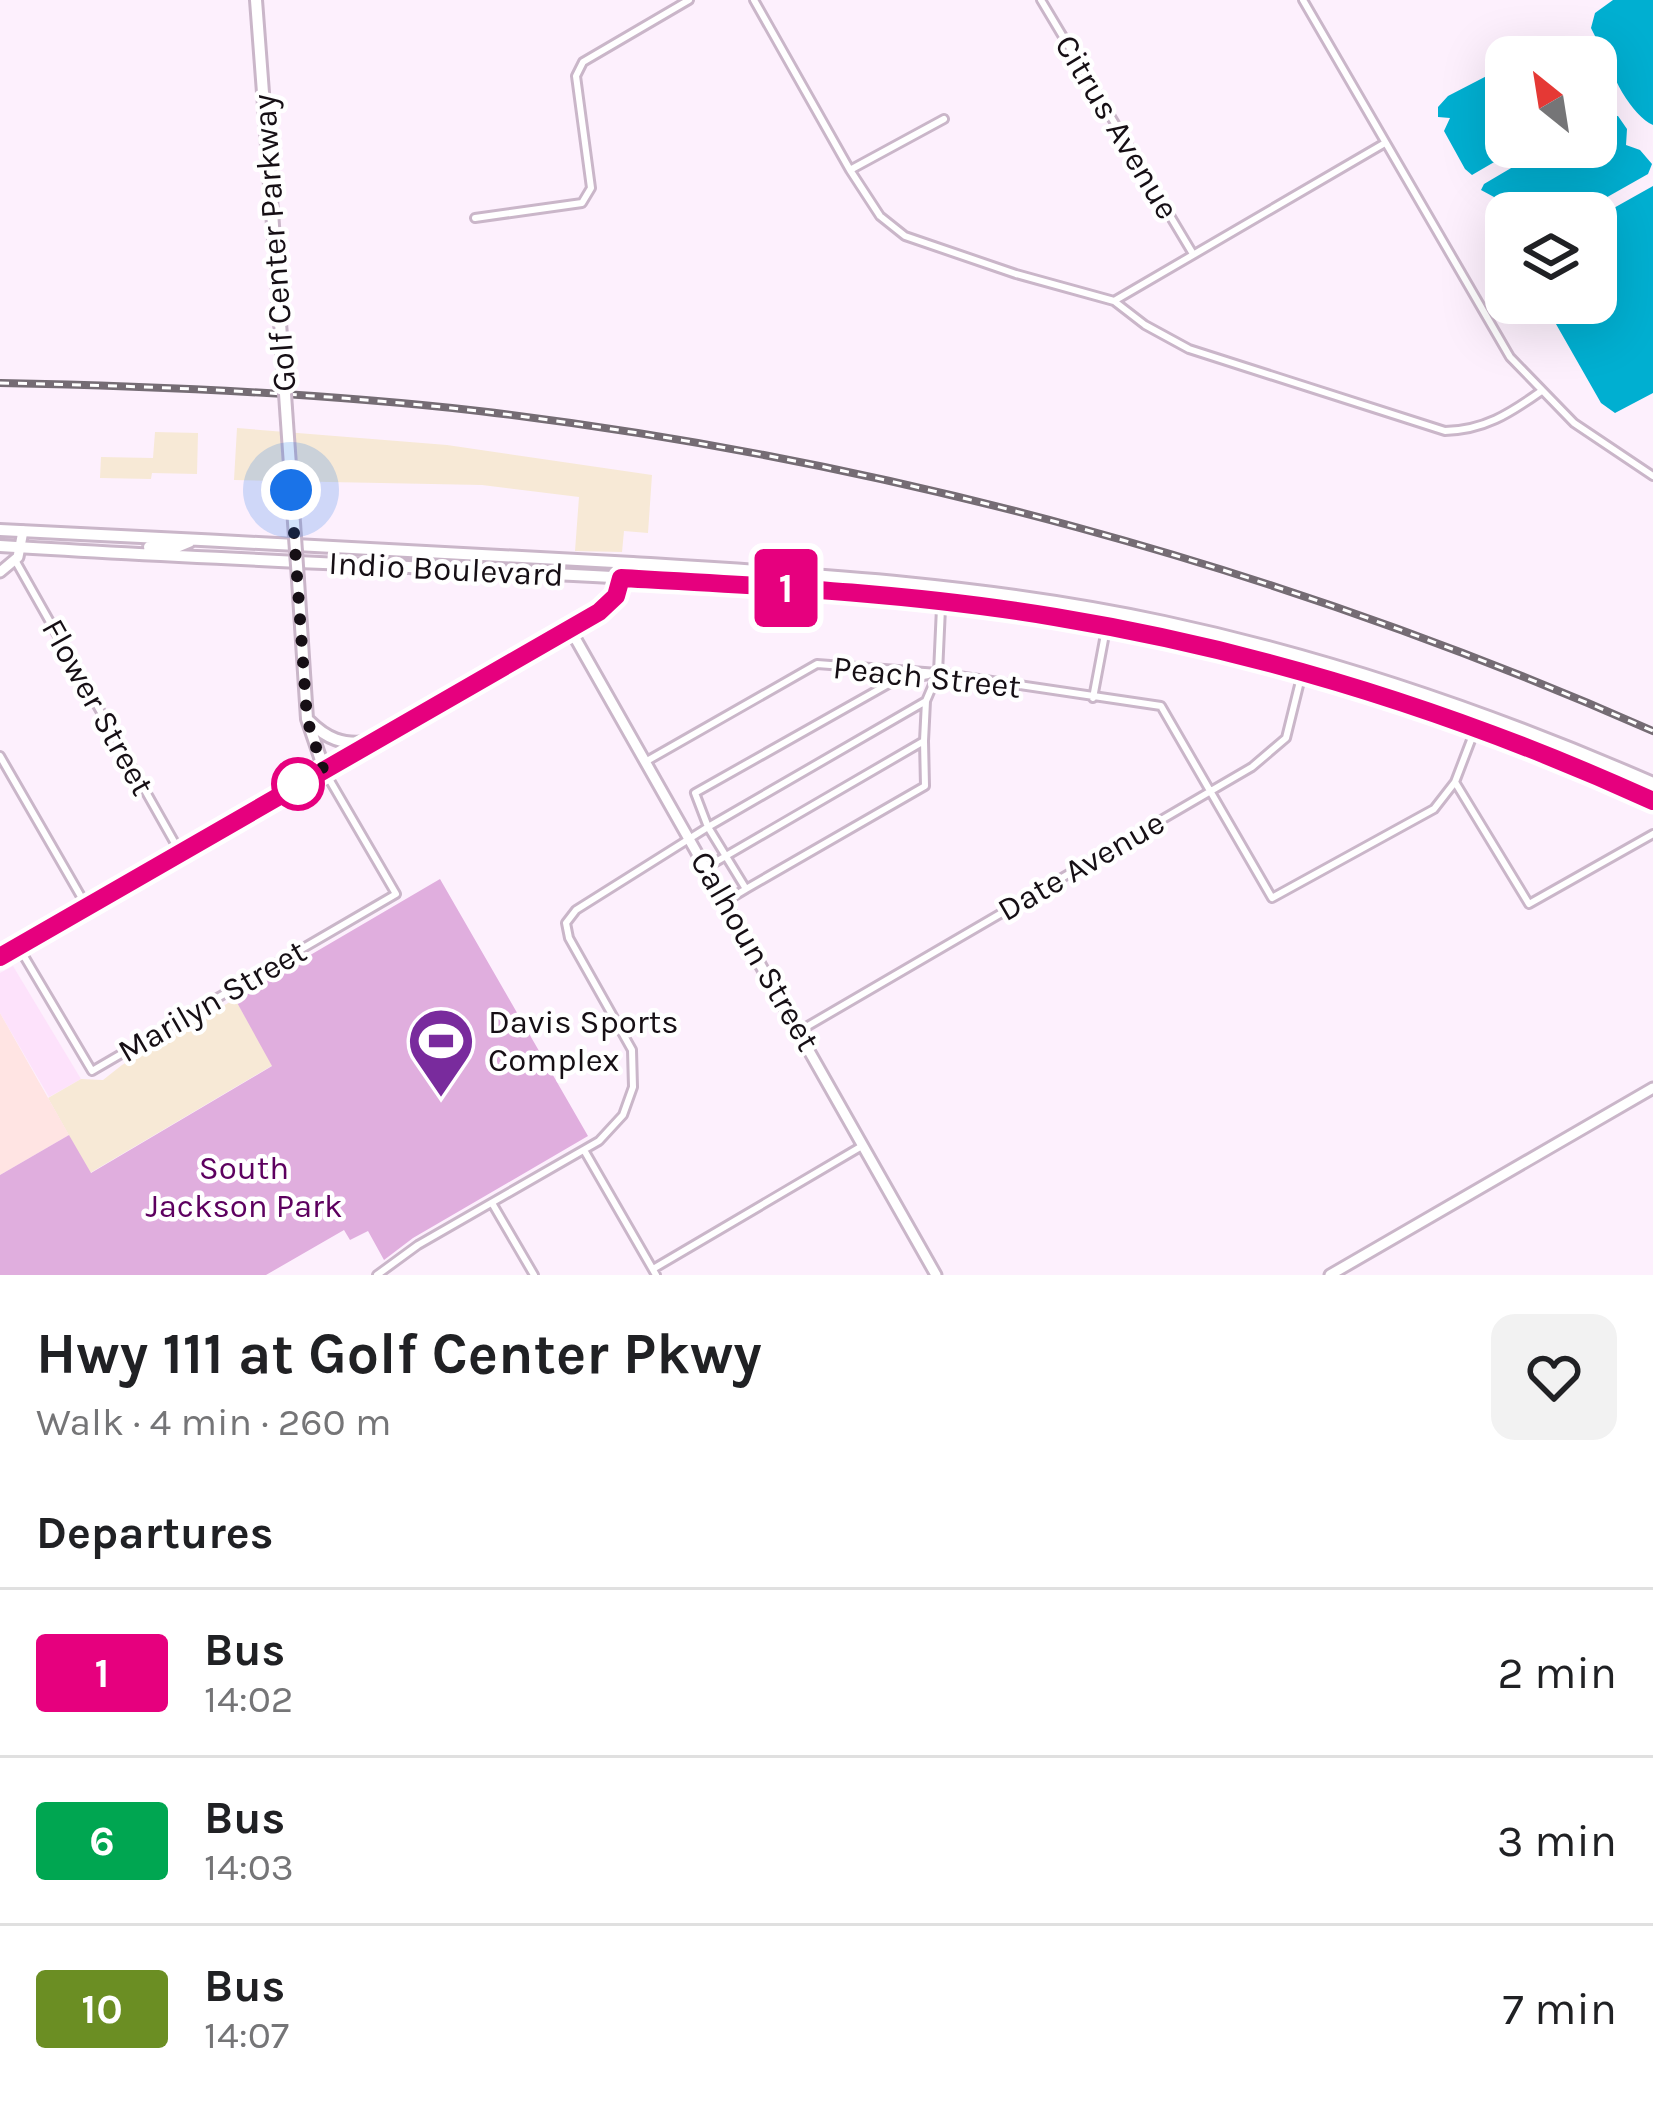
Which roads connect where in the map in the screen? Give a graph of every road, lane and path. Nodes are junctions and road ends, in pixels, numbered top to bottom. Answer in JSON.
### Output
{"nodes":[{"id":1,"x":256,"y":0,"type":"edge"},
{"id":2,"x":689,"y":0,"type":"edge"},
{"id":3,"x":754,"y":0,"type":"edge"},
{"id":4,"x":1041,"y":0,"type":"edge"},
{"id":5,"x":1303,"y":0,"type":"edge"},
{"id":6,"x":944,"y":119,"type":"dead end"},
{"id":7,"x":1386,"y":143,"type":"junction"},
{"id":8,"x":850,"y":170,"type":"junction"},
{"id":9,"x":475,"y":218,"type":"dead end"},
{"id":10,"x":1193,"y":254,"type":"junction"},
{"id":11,"x":1114,"y":302,"type":"junction"},
{"id":12,"x":1540,"y":392,"type":"junction"},
{"id":13,"x":1653,"y":476,"type":"edge"},
{"id":14,"x":0,"y":530,"type":"edge"},
{"id":15,"x":22,"y":531,"type":"junction"},
{"id":16,"x":192,"y":539,"type":"junction"},
{"id":17,"x":0,"y":545,"type":"edge"},
{"id":18,"x":20,"y":547,"type":"junction"},
{"id":19,"x":128,"y":552,"type":"junction"},
{"id":20,"x":15,"y":560,"type":"junction"},
{"id":21,"x":625,"y":562,"type":"junction"},
{"id":22,"x":0,"y":572,"type":"edge"},
{"id":23,"x":621,"y":578,"type":"junction"},
{"id":24,"x":942,"y":586,"type":"junction"},
{"id":25,"x":941,"y":601,"type":"junction"},
{"id":26,"x":1109,"y":612,"type":"junction"},
{"id":27,"x":1106,"y":626,"type":"junction"},
{"id":28,"x":570,"y":629,"type":"junction"},
{"id":29,"x":1306,"y":657,"type":"junction"},
{"id":30,"x":1302,"y":672,"type":"junction"},
{"id":31,"x":938,"y":674,"type":"junction"},
{"id":32,"x":1093,"y":698,"type":"junction"},
{"id":33,"x":926,"y":701,"type":"junction"},
{"id":34,"x":1481,"y":714,"type":"junction"},
{"id":35,"x":307,"y":719,"type":"junction"},
{"id":36,"x":1476,"y":728,"type":"junction"},
{"id":37,"x":924,"y":741,"type":"junction"},
{"id":38,"x":370,"y":742,"type":"junction"},
{"id":39,"x":0,"y":756,"type":"edge"},
{"id":40,"x":645,"y":762,"type":"junction"},
{"id":41,"x":323,"y":769,"type":"junction"},
{"id":42,"x":1454,"y":782,"type":"junction"},
{"id":43,"x":1653,"y":783,"type":"edge"},
{"id":44,"x":1211,"y":790,"type":"junction"},
{"id":45,"x":1653,"y":801,"type":"edge"},
{"id":46,"x":708,"y":827,"type":"junction"},
{"id":47,"x":1653,"y":834,"type":"edge"},
{"id":48,"x":691,"y":839,"type":"junction"},
{"id":49,"x":181,"y":854,"type":"junction"},
{"id":50,"x":726,"y":854,"type":"junction"},
{"id":51,"x":707,"y":867,"type":"junction"},
{"id":52,"x":746,"y":889,"type":"junction"},
{"id":53,"x":396,"y":894,"type":"joint"},
{"id":54,"x":726,"y":901,"type":"junction"},
{"id":55,"x":87,"y":907,"type":"junction"},
{"id":56,"x":18,"y":946,"type":"junction"},
{"id":57,"x":0,"y":957,"type":"edge"},
{"id":58,"x":801,"y":1030,"type":"junction"},
{"id":59,"x":1653,"y":1088,"type":"edge"},
{"id":60,"x":865,"y":1145,"type":"junction"},
{"id":61,"x":584,"y":1150,"type":"junction"},
{"id":62,"x":492,"y":1202,"type":"junction"},
{"id":63,"x":654,"y":1272,"type":"edge"},
{"id":64,"x":377,"y":1275,"type":"edge"},
{"id":65,"x":534,"y":1275,"type":"edge"},
{"id":66,"x":936,"y":1275,"type":"edge"},
{"id":67,"x":1330,"y":1275,"type":"edge"}],
"edges":[{"from":1,"to":35,"type":"main road","name":"Golf Center Parkway","bridge":true},
{"from":2,"to":9,"type":"street"},
{"from":3,"to":8,"type":"street"},
{"from":4,"to":10,"type":"street","name":"Citrus Avenue"},
{"from":5,"to":7,"type":"street"},
{"from":6,"to":8,"type":"street"},
{"from":7,"to":10,"type":"street"},
{"from":7,"to":12,"type":"street"},
{"from":8,"to":11,"type":"street"},
{"from":10,"to":11,"type":"street"},
{"from":11,"to":12,"type":"street"},
{"from":12,"to":13,"type":"street"},
{"from":14,"to":15,"type":"main road","name":"Indio Boulevard"},
{"from":15,"to":16,"type":"main road","name":"Indio Boulevard"},
{"from":15,"to":18,"type":"street"},
{"from":16,"to":19,"type":"main road"},
{"from":16,"to":21,"type":"main road","name":"Indio Boulevard"},
{"from":17,"to":18,"type":"main road","name":"Indio Boulevard"},
{"from":18,"to":19,"type":"main road","name":"Indio Boulevard"},
{"from":18,"to":20,"type":"street"},
{"from":19,"to":23,"type":"main road","name":"Indio Boulevard"},
{"from":20,"to":22,"type":"street"},
{"from":20,"to":49,"type":"street","name":"Flower Street"},
{"from":21,"to":23,"type":"main road"},
{"from":21,"to":24,"type":"main road","name":"Indio Boulevard"},
{"from":23,"to":25,"type":"main road","name":"Indio Boulevard"},
{"from":23,"to":28,"type":"main road"},
{"from":24,"to":25,"type":"street"},
{"from":24,"to":26,"type":"main road","name":"Indio Boulevard"},
{"from":25,"to":27,"type":"main road","name":"Indio Boulevard"},
{"from":25,"to":31,"type":"street"},
{"from":26,"to":27,"type":"street"},
{"from":26,"to":29,"type":"main road","name":"Indio Boulevard"},
{"from":27,"to":30,"type":"main road","name":"Indio Boulevard"},
{"from":27,"to":32,"type":"street"},
{"from":28,"to":38,"type":"main road"},
{"from":28,"to":40,"type":"street","name":"Calhoun Street"},
{"from":29,"to":30,"type":"street","name":"Date Avenue"},
{"from":29,"to":34,"type":"main road","name":"Indio Boulevard"},
{"from":30,"to":36,"type":"main road","name":"Indio Boulevard"},
{"from":30,"to":44,"type":"street","name":"Date Avenue"},
{"from":31,"to":32,"type":"street","name":"Peach Street"},
{"from":31,"to":33,"type":"street"},
{"from":31,"to":40,"type":"street","name":"Peach Street"},
{"from":31,"to":46,"type":"street"},
{"from":32,"to":44,"type":"street","name":"Peach Street"},
{"from":33,"to":37,"type":"street"},
{"from":33,"to":46,"type":"street"},
{"from":34,"to":36,"type":"street"},
{"from":34,"to":43,"type":"main road","name":"Indio Boulevard"},
{"from":35,"to":38,"type":"main road"},
{"from":35,"to":41,"type":"main road","name":"Golf Center Parkway"},
{"from":36,"to":42,"type":"street"},
{"from":36,"to":45,"type":"main road","name":"Indio Boulevard"},
{"from":37,"to":50,"type":"street"},
{"from":37,"to":52,"type":"street"},
{"from":38,"to":41,"type":"main road"},
{"from":39,"to":55,"type":"street"},
{"from":40,"to":48,"type":"street","name":"Calhoun Street"},
{"from":41,"to":49,"type":"main road"},
{"from":41,"to":53,"type":"street","name":"Golf Center Parkway"},
{"from":42,"to":44,"type":"street"},
{"from":42,"to":47,"type":"street"},
{"from":44,"to":58,"type":"street","name":"Date Avenue"},
{"from":46,"to":48,"type":"street"},
{"from":46,"to":50,"type":"street"},
{"from":48,"to":51,"type":"street","name":"Calhoun Street"},
{"from":48,"to":61,"type":"street"},
{"from":49,"to":55,"type":"main road"},
{"from":50,"to":51,"type":"street"},
{"from":50,"to":52,"type":"street"},
{"from":51,"to":54,"type":"street","name":"Calhoun Street"},
{"from":52,"to":54,"type":"street"},
{"from":53,"to":56,"type":"street","name":"Marilyn Street"},
{"from":54,"to":58,"type":"street","name":"Calhoun Street"},
{"from":55,"to":56,"type":"main road"},
{"from":56,"to":57,"type":"main road"},
{"from":58,"to":60,"type":"street","name":"Calhoun Street"},
{"from":59,"to":67,"type":"street"},
{"from":60,"to":63,"type":"street"},
{"from":60,"to":66,"type":"street","name":"Calhoun Street"},
{"from":61,"to":62,"type":"street"},
{"from":61,"to":63,"type":"street"},
{"from":62,"to":64,"type":"street"},
{"from":62,"to":65,"type":"street"}]}
